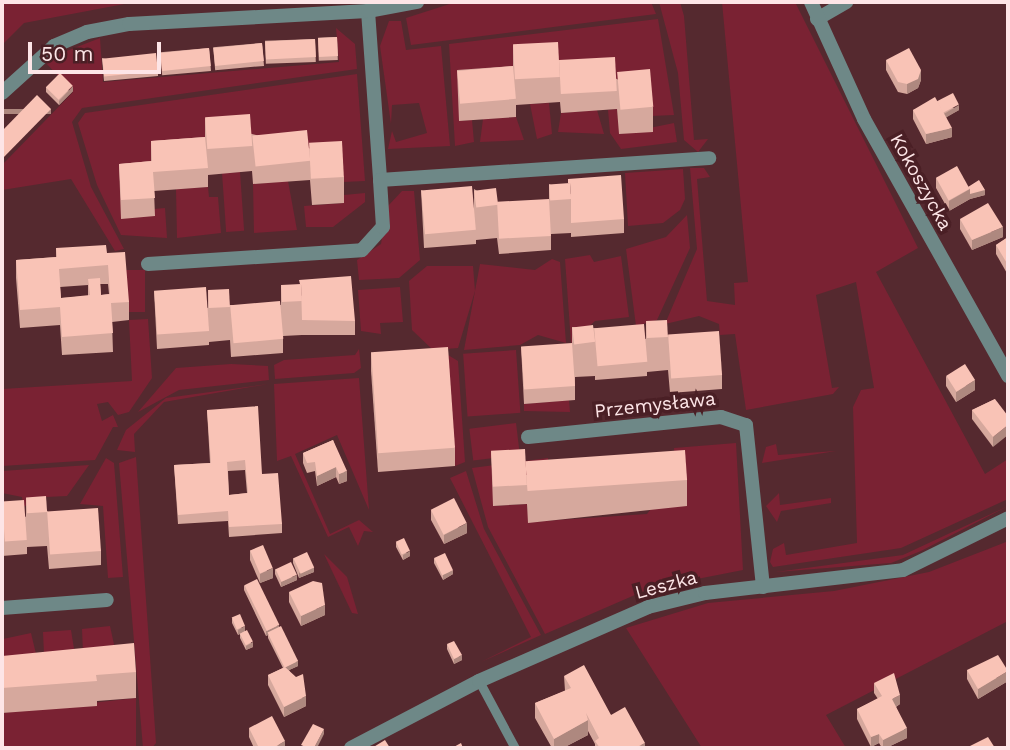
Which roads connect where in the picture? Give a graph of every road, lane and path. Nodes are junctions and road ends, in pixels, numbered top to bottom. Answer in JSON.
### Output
{"nodes":[{"id":1,"x":417,"y":2,"type":"edge"},
{"id":2,"x":811,"y":2,"type":"edge"},
{"id":3,"x":846,"y":2,"type":"edge"},
{"id":4,"x":368,"y":11,"type":"junction"},
{"id":5,"x":817,"y":19,"type":"junction"},
{"id":6,"x":2,"y":93,"type":"edge"},
{"id":7,"x":709,"y":158,"type":"dead end"},
{"id":8,"x":380,"y":180,"type":"junction"},
{"id":9,"x":148,"y":264,"type":"dead end"},
{"id":10,"x":1008,"y":376,"type":"edge"},
{"id":11,"x":528,"y":437,"type":"dead end"},
{"id":12,"x":1008,"y":517,"type":"edge"},
{"id":13,"x":763,"y":587,"type":"junction"},
{"id":14,"x":107,"y":600,"type":"dead end"},
{"id":15,"x":2,"y":608,"type":"edge"},
{"id":16,"x":479,"y":681,"type":"junction"},
{"id":17,"x":351,"y":748,"type":"edge"},
{"id":18,"x":515,"y":748,"type":"edge"}],
"edges":[{"from":1,"to":4,"type":"street"},
{"from":2,"to":5,"type":"street","name":"Kokoszycka"},
{"from":3,"to":5,"type":"street"},
{"from":4,"to":6,"type":"street"},
{"from":4,"to":8,"type":"street"},
{"from":5,"to":10,"type":"street","name":"Kokoszycka"},
{"from":7,"to":8,"type":"street"},
{"from":8,"to":9,"type":"street"},
{"from":11,"to":13,"type":"street","name":"Przemysława"},
{"from":12,"to":13,"type":"street","name":"Leszka"},
{"from":13,"to":16,"type":"street","name":"Leszka"},
{"from":14,"to":15,"type":"street"},
{"from":16,"to":17,"type":"street","name":"Leszka"},
{"from":16,"to":18,"type":"lane"}]}
